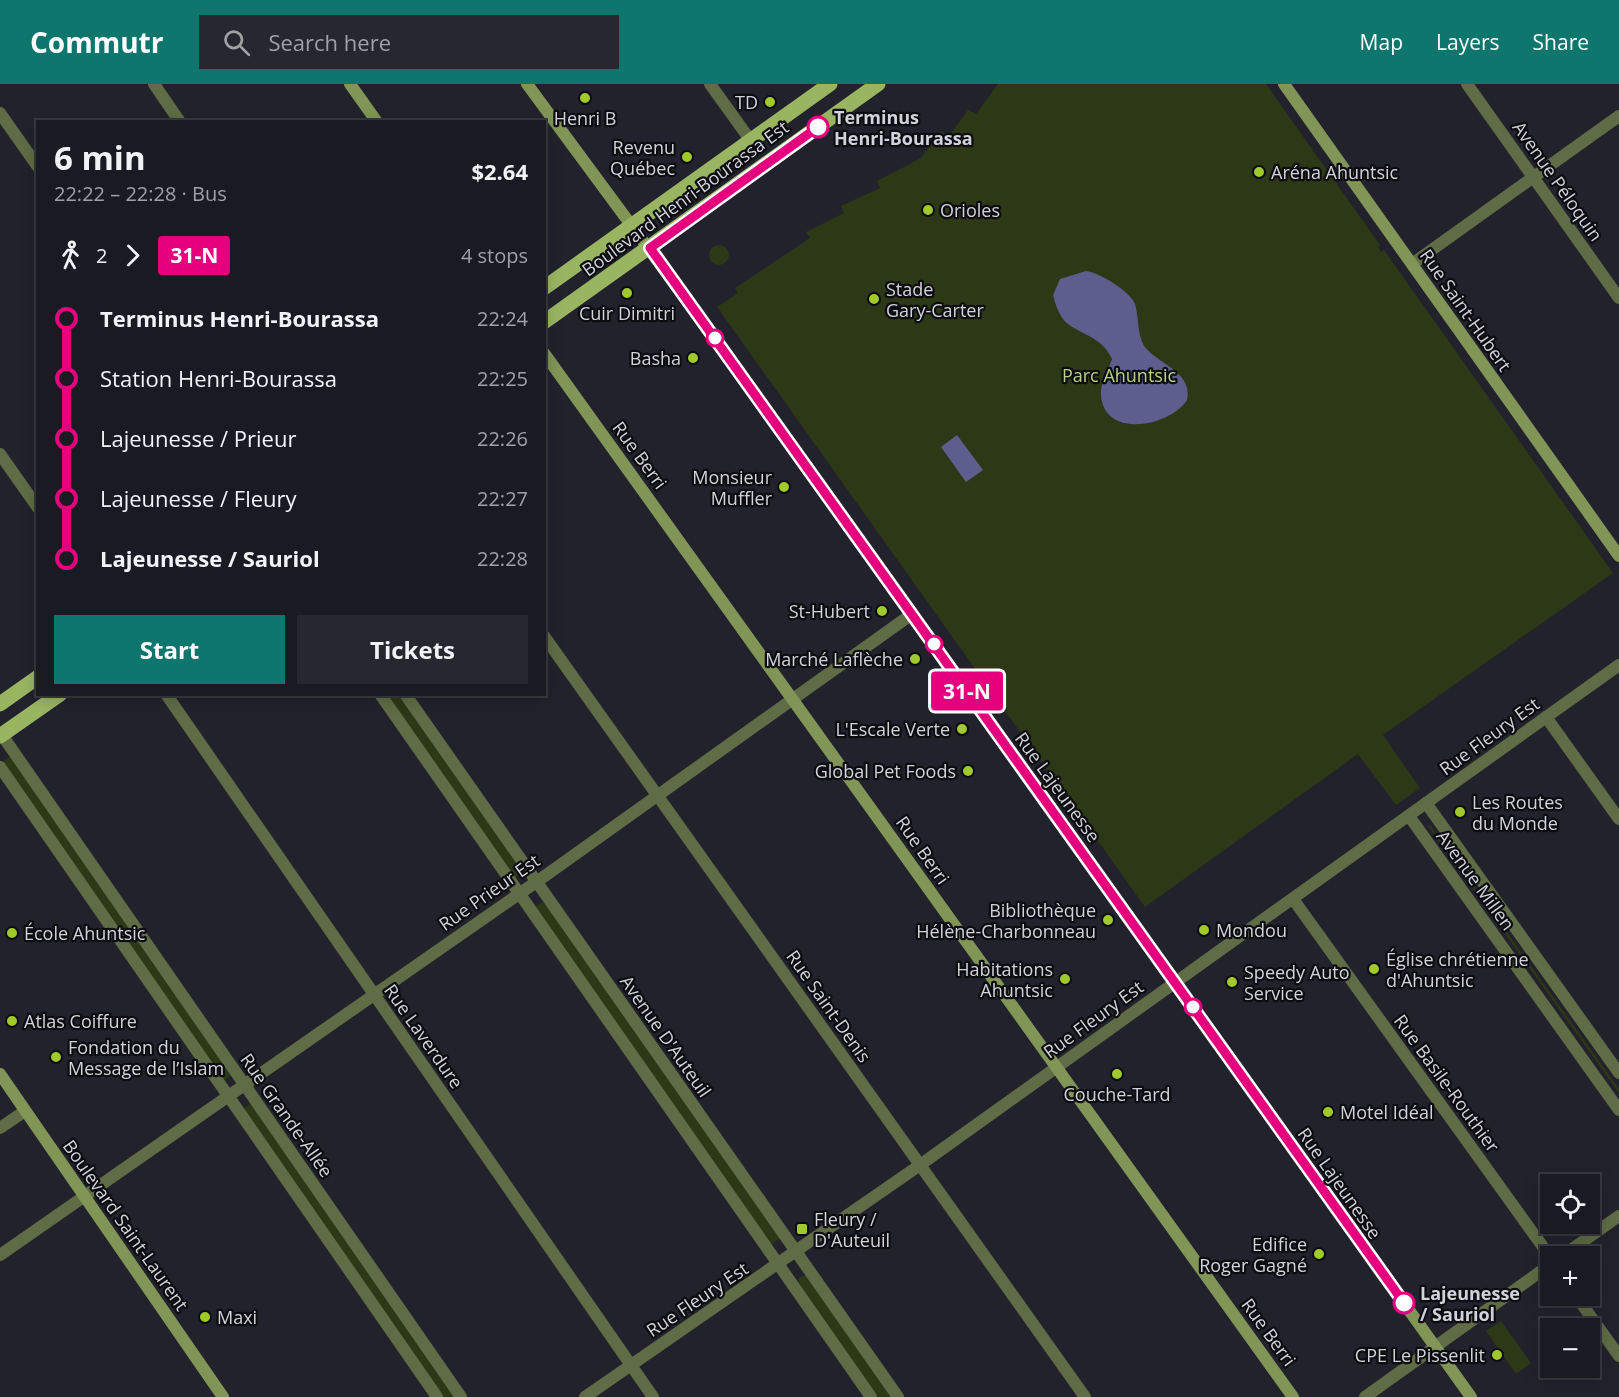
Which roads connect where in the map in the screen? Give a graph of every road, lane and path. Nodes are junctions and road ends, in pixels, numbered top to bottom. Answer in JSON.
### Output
{"nodes":[{"id":1,"x":154,"y":84,"type":"edge"},
{"id":2,"x":350,"y":84,"type":"edge"},
{"id":3,"x":527,"y":84,"type":"edge"},
{"id":4,"x":710,"y":84,"type":"edge"},
{"id":5,"x":830,"y":84,"type":"edge"},
{"id":6,"x":878,"y":84,"type":"edge"},
{"id":7,"x":1284,"y":84,"type":"edge"},
{"id":8,"x":1467,"y":84,"type":"edge"},
{"id":9,"x":0,"y":113,"type":"edge"},
{"id":10,"x":1619,"y":116,"type":"edge"},
{"id":11,"x":179,"y":120,"type":"edge"},
{"id":12,"x":376,"y":120,"type":"edge"},
{"id":13,"x":751,"y":141,"type":"junction"},
{"id":14,"x":36,"y":164,"type":"edge"},
{"id":15,"x":1533,"y":178,"type":"junction"},
{"id":16,"x":633,"y":225,"type":"junction"},
{"id":17,"x":650,"y":248,"type":"junction"},
{"id":18,"x":1412,"y":264,"type":"junction"},
{"id":19,"x":546,"y":287,"type":"edge"},
{"id":20,"x":1619,"y":298,"type":"edge"},
{"id":21,"x":546,"y":321,"type":"edge"},
{"id":22,"x":546,"y":356,"type":"edge"},
{"id":23,"x":0,"y":454,"type":"edge"},
{"id":24,"x":36,"y":505,"type":"edge"},
{"id":25,"x":1619,"y":556,"type":"edge"},
{"id":26,"x":912,"y":614,"type":"junction"},
{"id":27,"x":546,"y":639,"type":"edge"},
{"id":28,"x":1619,"y":665,"type":"edge"},
{"id":29,"x":36,"y":678,"type":"edge"},
{"id":30,"x":57,"y":696,"type":"edge"},
{"id":31,"x":167,"y":696,"type":"edge"},
{"id":32,"x":381,"y":696,"type":"edge"},
{"id":33,"x":406,"y":696,"type":"edge"},
{"id":34,"x":793,"y":699,"type":"junction"},
{"id":35,"x":0,"y":704,"type":"edge"},
{"id":36,"x":1546,"y":717,"type":"junction"},
{"id":37,"x":1,"y":736,"type":"edge"},
{"id":38,"x":0,"y":767,"type":"edge"},
{"id":39,"x":658,"y":796,"type":"junction"},
{"id":40,"x":1426,"y":803,"type":"junction"},
{"id":41,"x":1408,"y":816,"type":"junction"},
{"id":42,"x":1619,"y":819,"type":"edge"},
{"id":43,"x":537,"y":882,"type":"junction"},
{"id":44,"x":519,"y":894,"type":"junction"},
{"id":45,"x":1293,"y":899,"type":"junction"},
{"id":46,"x":1176,"y":982,"type":"junction"},
{"id":47,"x":374,"y":994,"type":"junction"},
{"id":48,"x":1057,"y":1067,"type":"junction"},
{"id":49,"x":1619,"y":1073,"type":"edge"},
{"id":50,"x":0,"y":1074,"type":"edge"},
{"id":51,"x":244,"y":1085,"type":"junction"},
{"id":52,"x":228,"y":1096,"type":"junction"},
{"id":53,"x":1619,"y":1110,"type":"edge"},
{"id":54,"x":25,"y":1111,"type":"junction"},
{"id":55,"x":0,"y":1128,"type":"edge"},
{"id":56,"x":920,"y":1166,"type":"junction"},
{"id":57,"x":84,"y":1196,"type":"junction"},
{"id":58,"x":1619,"y":1216,"type":"edge"},
{"id":59,"x":1542,"y":1246,"type":"edge"},
{"id":60,"x":1577,"y":1246,"type":"edge"},
{"id":61,"x":796,"y":1252,"type":"junction"},
{"id":62,"x":0,"y":1255,"type":"edge"},
{"id":63,"x":779,"y":1265,"type":"junction"},
{"id":64,"x":1540,"y":1272,"type":"edge"},
{"id":65,"x":1583,"y":1306,"type":"edge"},
{"id":66,"x":1436,"y":1347,"type":"junction"},
{"id":67,"x":1619,"y":1356,"type":"edge"},
{"id":68,"x":631,"y":1366,"type":"junction"},
{"id":69,"x":223,"y":1397,"type":"edge"},
{"id":70,"x":437,"y":1397,"type":"edge"},
{"id":71,"x":461,"y":1397,"type":"edge"},
{"id":72,"x":585,"y":1397,"type":"edge"},
{"id":73,"x":653,"y":1397,"type":"edge"},
{"id":74,"x":871,"y":1397,"type":"edge"},
{"id":75,"x":898,"y":1397,"type":"edge"},
{"id":76,"x":1085,"y":1397,"type":"edge"},
{"id":77,"x":1293,"y":1397,"type":"edge"},
{"id":78,"x":1365,"y":1397,"type":"edge"},
{"id":79,"x":1471,"y":1397,"type":"edge"}],
"edges":[{"from":1,"to":11,"type":"street"},
{"from":2,"to":12,"type":"main road"},
{"from":3,"to":16,"type":"main road","name":"Rue Lajeunesse"},
{"from":4,"to":13,"type":"street"},
{"from":5,"to":13,"type":"main road","name":"Boulevard Henri-Bourassa Est"},
{"from":6,"to":17,"type":"main road","name":"Boulevard Henri-Bourassa Est"},
{"from":7,"to":18,"type":"main road","name":"Rue Saint-Hubert"},
{"from":8,"to":15,"type":"street","name":"Avenue Péloquin"},
{"from":9,"to":14,"type":"street"},
{"from":10,"to":15,"type":"street"},
{"from":13,"to":16,"type":"main road","name":"Boulevard Henri-Bourassa Est"},
{"from":15,"to":18,"type":"street"},
{"from":15,"to":20,"type":"street","name":"Avenue Péloquin"},
{"from":16,"to":17,"type":"main road","name":"Rue Lajeunesse"},
{"from":16,"to":19,"type":"main road","name":"Boulevard Henri-Bourassa Est"},
{"from":17,"to":21,"type":"main road","name":"Boulevard Henri-Bourassa Est"},
{"from":17,"to":26,"type":"main road","name":"Rue Lajeunesse"},
{"from":18,"to":25,"type":"main road","name":"Rue Saint-Hubert"},
{"from":22,"to":34,"type":"main road","name":"Rue Berri"},
{"from":23,"to":24,"type":"street"},
{"from":26,"to":34,"type":"street","name":"Rue Prieur Est"},
{"from":26,"to":46,"type":"main road","name":"Rue Lajeunesse"},
{"from":27,"to":39,"type":"street","name":"Rue Saint-Denis"},
{"from":28,"to":36,"type":"street","name":"Rue Fleury Est"},
{"from":29,"to":35,"type":"main road"},
{"from":30,"to":37,"type":"main road"},
{"from":31,"to":47,"type":"street","name":"Rue Laverdure"},
{"from":32,"to":44,"type":"street"},
{"from":33,"to":43,"type":"street","name":"Avenue D'Auteuil"},
{"from":34,"to":39,"type":"street","name":"Rue Prieur Est"},
{"from":34,"to":48,"type":"main road","name":"Rue Berri"},
{"from":36,"to":40,"type":"street","name":"Rue Fleury Est"},
{"from":36,"to":42,"type":"street"},
{"from":37,"to":51,"type":"street","name":"Rue Grande-Allée"},
{"from":38,"to":52,"type":"street","name":"Rue Grande-Allée"},
{"from":39,"to":43,"type":"street","name":"Rue Prieur Est"},
{"from":39,"to":56,"type":"street","name":"Rue Saint-Denis"},
{"from":40,"to":41,"type":"street","name":"Rue Fleury Est"},
{"from":40,"to":49,"type":"street","name":"Avenue Millen"},
{"from":41,"to":45,"type":"street","name":"Rue Fleury Est"},
{"from":41,"to":53,"type":"street","name":"Avenue Millen"},
{"from":43,"to":44,"type":"street","name":"Rue Prieur Est"},
{"from":43,"to":61,"type":"street","name":"Avenue D'Auteuil"},
{"from":44,"to":47,"type":"street","name":"Rue Prieur Est"},
{"from":44,"to":63,"type":"street"},
{"from":45,"to":46,"type":"street","name":"Rue Fleury Est"},
{"from":45,"to":59,"type":"street","name":"Rue Basile-Routhier"},
{"from":46,"to":48,"type":"street","name":"Rue Fleury Est"},
{"from":46,"to":66,"type":"main road","name":"Rue Lajeunesse"},
{"from":47,"to":51,"type":"street","name":"Rue Prieur Est"},
{"from":47,"to":68,"type":"street","name":"Rue Laverdure"},
{"from":48,"to":56,"type":"street","name":"Rue Fleury Est"},
{"from":48,"to":77,"type":"main road","name":"Rue Berri"},
{"from":50,"to":54,"type":"main road","name":"Boulevard Saint-Laurent"},
{"from":51,"to":52,"type":"street","name":"Rue Prieur Est"},
{"from":51,"to":71,"type":"street","name":"Rue Grande-Allée"},
{"from":52,"to":57,"type":"street","name":"Rue Prieur Est"},
{"from":52,"to":70,"type":"street","name":"Rue Grande-Allée"},
{"from":54,"to":55,"type":"street"},
{"from":54,"to":57,"type":"main road","name":"Boulevard Saint-Laurent"},
{"from":56,"to":61,"type":"street","name":"Rue Fleury Est"},
{"from":56,"to":76,"type":"street","name":"Rue Saint-Denis"},
{"from":57,"to":62,"type":"street","name":"Rue Prieur Est"},
{"from":57,"to":69,"type":"main road","name":"Boulevard Saint-Laurent"},
{"from":58,"to":60,"type":"street"},
{"from":61,"to":63,"type":"street","name":"Rue Fleury Est"},
{"from":61,"to":75,"type":"street","name":"Avenue D'Auteuil"},
{"from":63,"to":68,"type":"street","name":"Rue Fleury Est"},
{"from":63,"to":74,"type":"street"},
{"from":64,"to":66,"type":"street"},
{"from":65,"to":67,"type":"street"},
{"from":66,"to":78,"type":"street"},
{"from":66,"to":79,"type":"main road","name":"Rue Lajeunesse"},
{"from":68,"to":72,"type":"street","name":"Rue Fleury Est"},
{"from":68,"to":73,"type":"street","name":"Rue Laverdure"}]}
